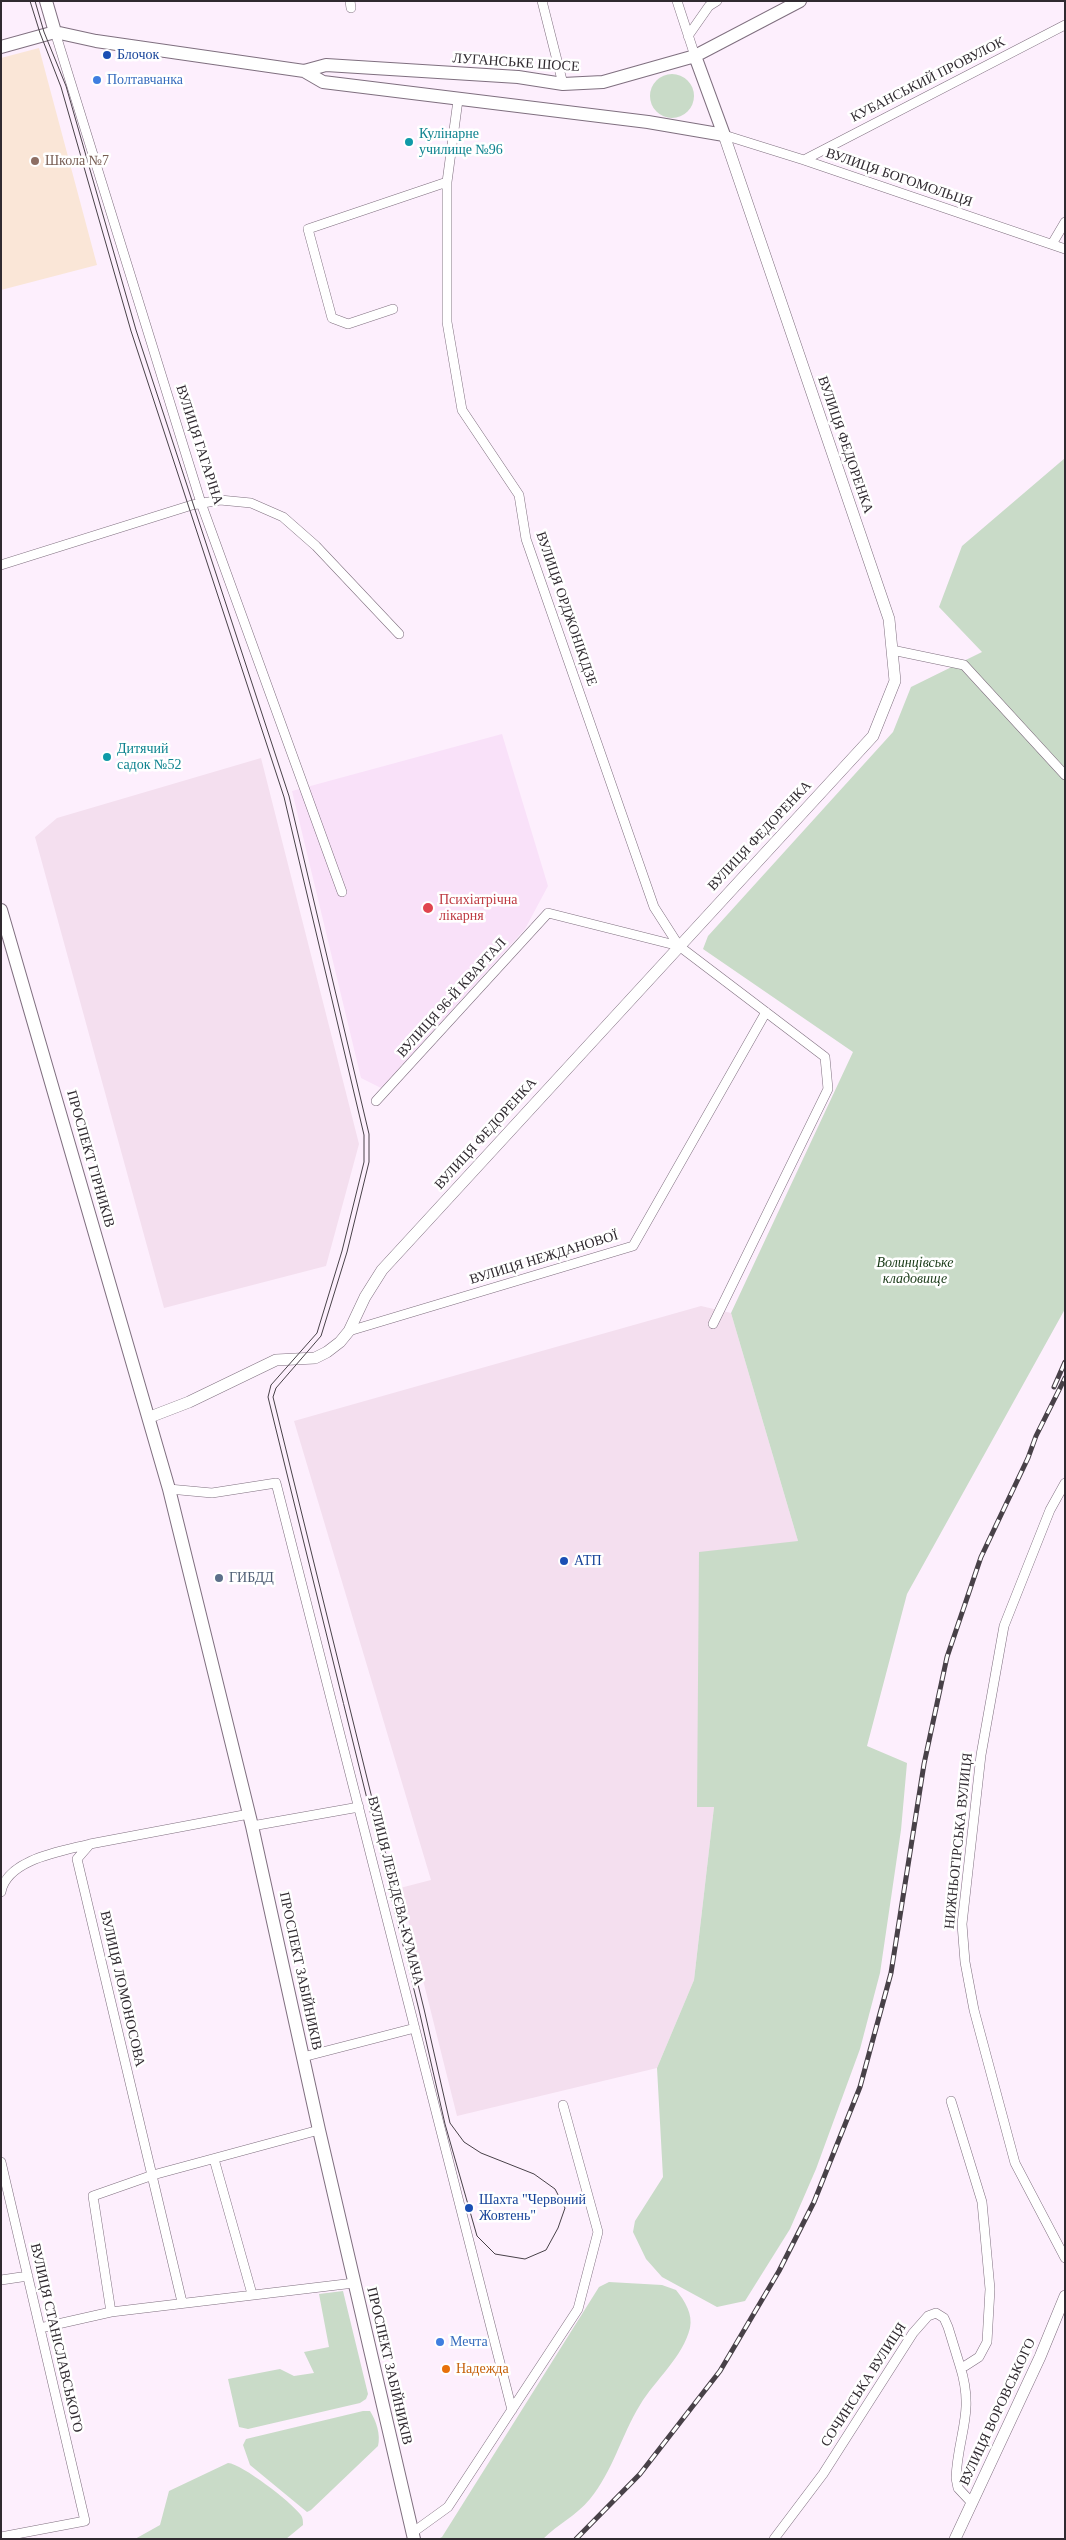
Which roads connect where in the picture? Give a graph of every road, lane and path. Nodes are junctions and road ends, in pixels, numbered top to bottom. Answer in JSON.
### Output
{"nodes":[{"id":1,"x":46,"y":1,"type":"edge"},
{"id":2,"x":542,"y":1,"type":"edge"},
{"id":3,"x":677,"y":1,"type":"edge"},
{"id":4,"x":717,"y":1,"type":"edge"},
{"id":5,"x":800,"y":1,"type":"edge"},
{"id":6,"x":1065,"y":25,"type":"edge"},
{"id":7,"x":55,"y":32,"type":"junction"},
{"id":8,"x":688,"y":36,"type":"junction"},
{"id":9,"x":1,"y":47,"type":"edge"},
{"id":10,"x":695,"y":56,"type":"junction"},
{"id":11,"x":304,"y":71,"type":"junction"},
{"id":12,"x":563,"y":84,"type":"junction"},
{"id":13,"x":458,"y":100,"type":"junction"},
{"id":14,"x":724,"y":135,"type":"junction"},
{"id":15,"x":804,"y":160,"type":"junction"},
{"id":16,"x":447,"y":182,"type":"junction"},
{"id":17,"x":1065,"y":222,"type":"edge"},
{"id":18,"x":1052,"y":244,"type":"junction"},
{"id":19,"x":1065,"y":249,"type":"edge"},
{"id":20,"x":392,"y":309,"type":"dead end"},
{"id":21,"x":201,"y":503,"type":"junction"},
{"id":22,"x":1,"y":565,"type":"edge"},
{"id":23,"x":399,"y":634,"type":"dead end"},
{"id":24,"x":892,"y":650,"type":"junction"},
{"id":25,"x":1065,"y":775,"type":"edge"},
{"id":26,"x":342,"y":892,"type":"dead end"},
{"id":27,"x":1,"y":910,"type":"edge"},
{"id":28,"x":679,"y":946,"type":"junction"},
{"id":29,"x":766,"y":1012,"type":"junction"},
{"id":30,"x":376,"y":1101,"type":"dead end"},
{"id":31,"x":713,"y":1324,"type":"dead end"},
{"id":32,"x":349,"y":1331,"type":"junction"},
{"id":33,"x":150,"y":1417,"type":"junction"},
{"id":34,"x":1065,"y":1483,"type":"edge"},
{"id":35,"x":169,"y":1489,"type":"junction"},
{"id":36,"x":359,"y":1807,"type":"junction"},
{"id":37,"x":251,"y":1820,"type":"junction"},
{"id":38,"x":90,"y":1844,"type":"junction"},
{"id":39,"x":1,"y":1892,"type":"edge"},
{"id":40,"x":415,"y":2028,"type":"junction"},
{"id":41,"x":303,"y":2057,"type":"junction"},
{"id":42,"x":950,"y":2101,"type":"dead end"},
{"id":43,"x":563,"y":2105,"type":"dead end"},
{"id":44,"x":318,"y":2130,"type":"junction"},
{"id":45,"x":214,"y":2159,"type":"junction"},
{"id":46,"x":1,"y":2162,"type":"edge"},
{"id":47,"x":153,"y":2175,"type":"junction"},
{"id":48,"x":1065,"y":2258,"type":"edge"},
{"id":49,"x":28,"y":2276,"type":"junction"},
{"id":50,"x":1,"y":2280,"type":"edge"},
{"id":51,"x":354,"y":2283,"type":"junction"},
{"id":52,"x":252,"y":2294,"type":"junction"},
{"id":53,"x":1065,"y":2296,"type":"edge"},
{"id":54,"x":182,"y":2302,"type":"junction"},
{"id":55,"x":110,"y":2312,"type":"junction"},
{"id":56,"x":40,"y":2328,"type":"junction"},
{"id":57,"x":960,"y":2366,"type":"junction"},
{"id":58,"x":512,"y":2410,"type":"junction"},
{"id":59,"x":972,"y":2503,"type":"junction"},
{"id":60,"x":413,"y":2536,"type":"edge"},
{"id":61,"x":1,"y":2537,"type":"edge"},
{"id":62,"x":774,"y":2539,"type":"edge"},
{"id":63,"x":955,"y":2539,"type":"edge"}],
"edges":[{"from":1,"to":7,"type":"main road","name":"ВУЛИЦЯ ГАГАРІНА"},
{"from":2,"to":12,"type":"street"},
{"from":3,"to":8,"type":"street"},
{"from":4,"to":8,"type":"street"},
{"from":5,"to":10,"type":"main road","name":"ЛУГАНСЬКЕ ШОСЕ"},
{"from":6,"to":15,"type":"street","name":"КУБАНСЬКИЙ ПРОВУЛОК"},
{"from":7,"to":9,"type":"main road"},
{"from":7,"to":11,"type":"main road","name":"ЛУГАНСЬКЕ ШОСЕ"},
{"from":7,"to":21,"type":"street","name":"ВУЛИЦЯ ГАГАРІНА"},
{"from":8,"to":10,"type":"street"},
{"from":10,"to":12,"type":"main road","name":"ЛУГАНСЬКЕ ШОСЕ"},
{"from":10,"to":14,"type":"main road","name":"ВУЛИЦЯ ФЕДОРЕНКА"},
{"from":11,"to":12,"type":"main road","name":"ЛУГАНСЬКЕ ШОСЕ"},
{"from":11,"to":13,"type":"main road","name":"ЛУГАНСЬКЕ ШОСЕ"},
{"from":13,"to":14,"type":"main road","name":"ЛУГАНСЬКЕ ШОСЕ"},
{"from":13,"to":16,"type":"street","name":"ВУЛИЦЯ ОРДЖОНІКІДЗЕ"},
{"from":14,"to":15,"type":"street","name":"ВУЛИЦЯ БОГОМОЛЬЦЯ"},
{"from":14,"to":24,"type":"street","name":"ВУЛИЦЯ ФЕДОРЕНКА"},
{"from":15,"to":18,"type":"street","name":"ВУЛИЦЯ БОГОМОЛЬЦЯ"},
{"from":16,"to":20,"type":"street"},
{"from":16,"to":28,"type":"street","name":"ВУЛИЦЯ ОРДЖОНІКІДЗЕ"},
{"from":17,"to":18,"type":"street"},
{"from":18,"to":19,"type":"street","name":"ВУЛИЦЯ БОГОМОЛЬЦЯ"},
{"from":21,"to":22,"type":"street"},
{"from":21,"to":23,"type":"street"},
{"from":21,"to":26,"type":"street","name":"ВУЛИЦЯ ГАГАРІНА"},
{"from":24,"to":25,"type":"street"},
{"from":24,"to":28,"type":"street","name":"ВУЛИЦЯ ФЕДОРЕНКА"},
{"from":27,"to":33,"type":"main road","name":"ПРОСПЕКТ ГІРНИКІВ"},
{"from":28,"to":29,"type":"street"},
{"from":28,"to":30,"type":"street","name":"ВУЛИЦЯ 96-Й КВАРТАЛ"},
{"from":28,"to":32,"type":"street","name":"ВУЛИЦЯ ФЕДОРЕНКА"},
{"from":29,"to":31,"type":"street"},
{"from":29,"to":32,"type":"street","name":"ВУЛИЦЯ НЕЖДАНОВОЇ"},
{"from":32,"to":33,"type":"street","name":"ВУЛИЦЯ ФЕДОРЕНКА"},
{"from":33,"to":35,"type":"main road","name":"ПРОСПЕКТ ЗАБІЙНИКІВ"},
{"from":34,"to":48,"type":"street","name":"НИЖНЬОГІРСЬКА ВУЛИЦЯ"},
{"from":35,"to":36,"type":"street","name":"ВУЛИЦЯ ЛЕБЕДЄВА-КУМАЧА"},
{"from":35,"to":37,"type":"main road","name":"ПРОСПЕКТ ЗАБІЙНИКІВ"},
{"from":36,"to":37,"type":"street"},
{"from":36,"to":40,"type":"street","name":"ВУЛИЦЯ ЛЕБЕДЄВА-КУМАЧА"},
{"from":37,"to":38,"type":"street"},
{"from":37,"to":41,"type":"main road","name":"ПРОСПЕКТ ЗАБІЙНИКІВ"},
{"from":38,"to":39,"type":"street"},
{"from":38,"to":47,"type":"street","name":"ВУЛИЦЯ ЛОМОНОСОВА"},
{"from":40,"to":41,"type":"street"},
{"from":40,"to":58,"type":"street","name":"ВУЛИЦЯ ЛЕБЕДЄВА-КУМАЧА"},
{"from":41,"to":44,"type":"main road","name":"ПРОСПЕКТ ЗАБІЙНИКІВ"},
{"from":42,"to":57,"type":"street"},
{"from":43,"to":58,"type":"street"},
{"from":44,"to":45,"type":"street"},
{"from":44,"to":51,"type":"main road","name":"ПРОСПЕКТ ЗАБІЙНИКІВ"},
{"from":45,"to":47,"type":"street"},
{"from":45,"to":52,"type":"street"},
{"from":46,"to":49,"type":"street","name":"ВУЛИЦЯ СТАНІСЛАВСЬКОГО"},
{"from":47,"to":54,"type":"street","name":"ВУЛИЦЯ ЛОМОНОСОВА"},
{"from":47,"to":55,"type":"street"},
{"from":49,"to":50,"type":"street"},
{"from":49,"to":56,"type":"street","name":"ВУЛИЦЯ СТАНІСЛАВСЬКОГО"},
{"from":51,"to":52,"type":"street"},
{"from":51,"to":60,"type":"main road","name":"ПРОСПЕКТ ЗАБІЙНИКІВ"},
{"from":52,"to":54,"type":"street"},
{"from":53,"to":59,"type":"street","name":"ВУЛИЦЯ ВОРОВСЬКОГО"},
{"from":54,"to":55,"type":"street"},
{"from":55,"to":56,"type":"street"},
{"from":56,"to":61,"type":"street","name":"ВУЛИЦЯ СТАНІСЛАВСЬКОГО"},
{"from":57,"to":59,"type":"street"},
{"from":57,"to":62,"type":"street","name":"СОЧИНСЬКА ВУЛИЦЯ"},
{"from":58,"to":60,"type":"street"},
{"from":59,"to":63,"type":"street","name":"ВУЛИЦЯ ВОРОВСЬКОГО"}]}
